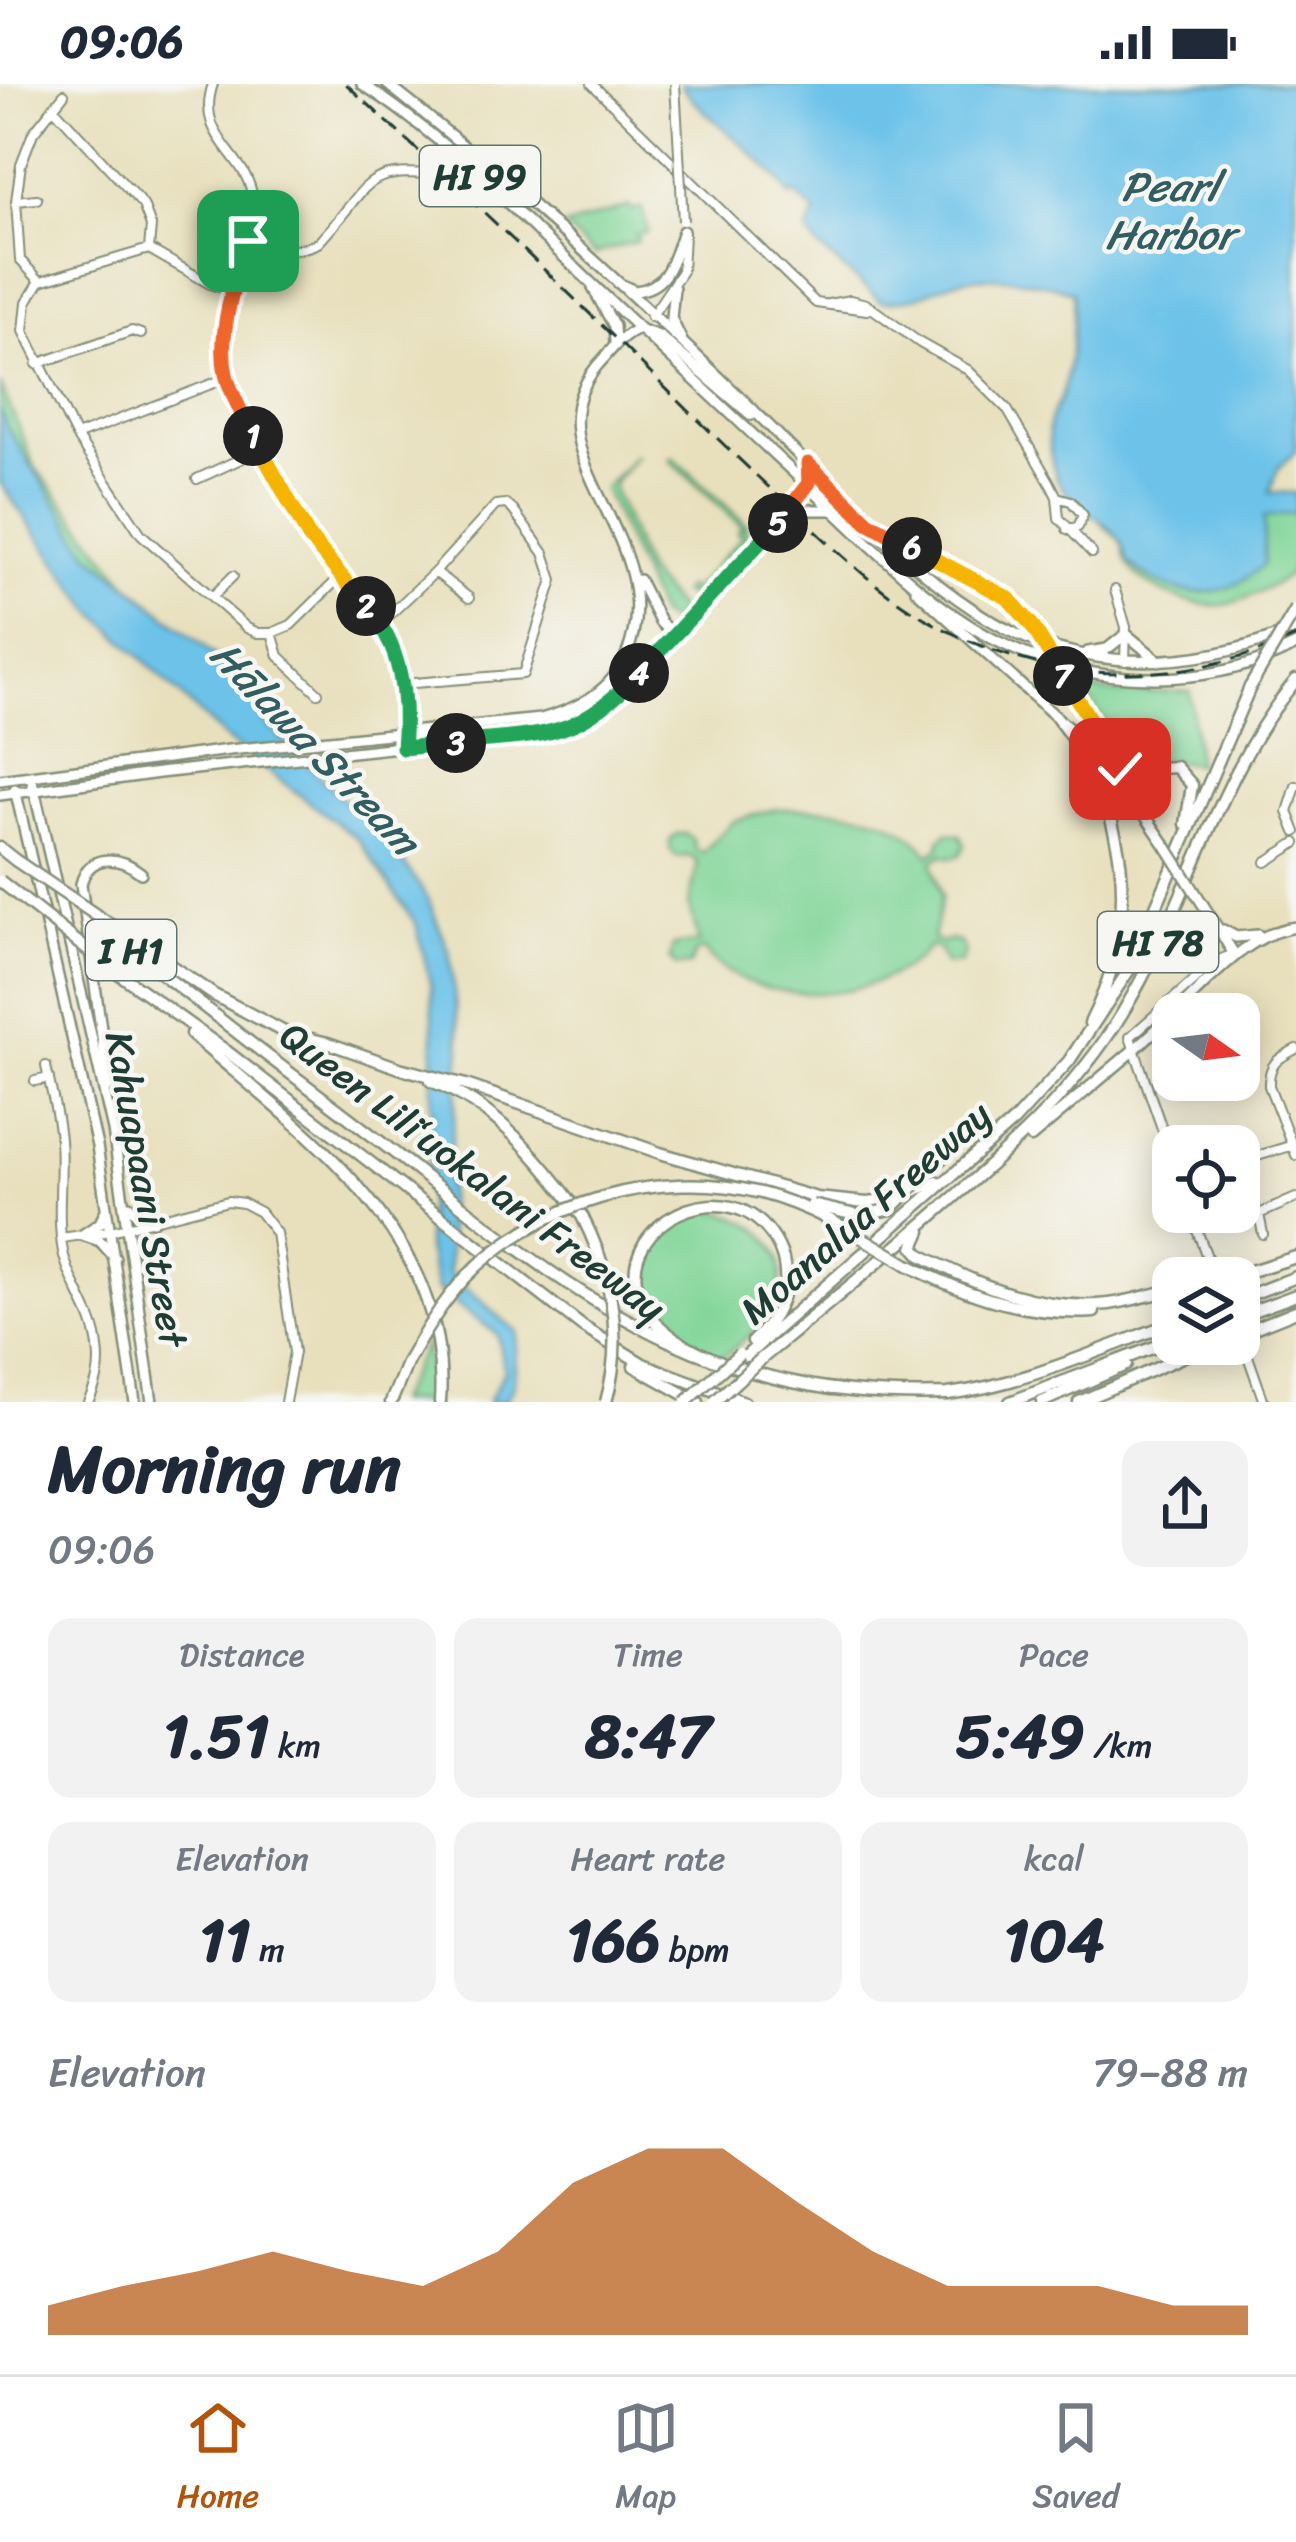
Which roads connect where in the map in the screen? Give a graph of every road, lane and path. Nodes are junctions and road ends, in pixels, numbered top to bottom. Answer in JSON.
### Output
{"nodes":[{"id":1,"x":213,"y":84,"type":"edge"},
{"id":2,"x":362,"y":84,"type":"edge"},
{"id":3,"x":386,"y":84,"type":"edge"},
{"id":4,"x":592,"y":84,"type":"edge"},
{"id":5,"x":675,"y":84,"type":"edge"},
{"id":6,"x":64,"y":94,"type":"dead end"},
{"id":7,"x":53,"y":107,"type":"junction"},
{"id":8,"x":451,"y":176,"type":"joint"},
{"id":9,"x":38,"y":199,"type":"dead end"},
{"id":10,"x":16,"y":201,"type":"junction"},
{"id":11,"x":514,"y":206,"type":"junction"},
{"id":12,"x":683,"y":226,"type":"junction"},
{"id":13,"x":248,"y":241,"type":"junction"},
{"id":14,"x":148,"y":249,"type":"junction"},
{"id":15,"x":588,"y":280,"type":"junction"},
{"id":16,"x":611,"y":280,"type":"junction"},
{"id":17,"x":40,"y":281,"type":"junction"},
{"id":18,"x":674,"y":288,"type":"junction"},
{"id":19,"x":234,"y":292,"type":"junction"},
{"id":20,"x":651,"y":316,"type":"junction"},
{"id":21,"x":638,"y":329,"type":"junction"},
{"id":22,"x":141,"y":334,"type":"dead end"},
{"id":23,"x":613,"y":348,"type":"junction"},
{"id":24,"x":693,"y":355,"type":"junction"},
{"id":25,"x":38,"y":364,"type":"junction"},
{"id":26,"x":226,"y":378,"type":"junction"},
{"id":27,"x":760,"y":420,"type":"junction"},
{"id":28,"x":76,"y":436,"type":"junction"},
{"id":29,"x":260,"y":450,"type":"junction"},
{"id":30,"x":808,"y":464,"type":"junction"},
{"id":31,"x":197,"y":479,"type":"dead end"},
{"id":32,"x":808,"y":486,"type":"junction"},
{"id":33,"x":1058,"y":496,"type":"junction"},
{"id":34,"x":833,"y":510,"type":"junction"},
{"id":35,"x":868,"y":522,"type":"junction"},
{"id":36,"x":775,"y":527,"type":"junction"},
{"id":37,"x":1067,"y":529,"type":"junction"},
{"id":38,"x":1092,"y":554,"type":"dead end"},
{"id":39,"x":897,"y":568,"type":"junction"},
{"id":40,"x":634,"y":570,"type":"junction"},
{"id":41,"x":435,"y":572,"type":"junction"},
{"id":42,"x":233,"y":576,"type":"dead end"},
{"id":43,"x":340,"y":578,"type":"junction"},
{"id":44,"x":1115,"y":590,"type":"dead end"},
{"id":45,"x":213,"y":596,"type":"junction"},
{"id":46,"x":469,"y":598,"type":"dead end"},
{"id":47,"x":1296,"y":609,"type":"edge"},
{"id":48,"x":381,"y":622,"type":"junction"},
{"id":49,"x":1296,"y":629,"type":"edge"},
{"id":50,"x":272,"y":632,"type":"junction"},
{"id":51,"x":1126,"y":634,"type":"junction"},
{"id":52,"x":674,"y":636,"type":"junction"},
{"id":53,"x":1296,"y":645,"type":"edge"},
{"id":54,"x":1077,"y":654,"type":"junction"},
{"id":55,"x":1125,"y":661,"type":"junction"},
{"id":56,"x":1159,"y":662,"type":"junction"},
{"id":57,"x":1100,"y":675,"type":"junction"},
{"id":58,"x":1296,"y":680,"type":"edge"},
{"id":59,"x":401,"y":684,"type":"junction"},
{"id":60,"x":318,"y":693,"type":"dead end"},
{"id":61,"x":1057,"y":718,"type":"junction"},
{"id":62,"x":405,"y":734,"type":"junction"},
{"id":63,"x":403,"y":748,"type":"junction"},
{"id":64,"x":31,"y":776,"type":"junction"},
{"id":65,"x":6,"y":779,"type":"edge"},
{"id":66,"x":1296,"y":786,"type":"edge"},
{"id":67,"x":34,"y":791,"type":"junction"},
{"id":68,"x":16,"y":794,"type":"junction"},
{"id":69,"x":0,"y":795,"type":"edge"},
{"id":70,"x":1146,"y":813,"type":"junction"},
{"id":71,"x":1296,"y":832,"type":"edge"},
{"id":72,"x":1296,"y":843,"type":"edge"},
{"id":73,"x":1166,"y":846,"type":"junction"},
{"id":74,"x":0,"y":848,"type":"edge"},
{"id":75,"x":1180,"y":850,"type":"junction"},
{"id":76,"x":15,"y":860,"type":"junction"},
{"id":77,"x":1266,"y":862,"type":"dead end"},
{"id":78,"x":141,"y":873,"type":"dead end"},
{"id":79,"x":0,"y":881,"type":"edge"},
{"id":80,"x":1296,"y":927,"type":"edge"},
{"id":81,"x":1218,"y":928,"type":"junction"},
{"id":82,"x":1271,"y":932,"type":"junction"},
{"id":83,"x":1234,"y":954,"type":"junction"},
{"id":84,"x":1216,"y":961,"type":"junction"},
{"id":85,"x":1197,"y":993,"type":"edge"},
{"id":86,"x":1152,"y":1033,"type":"edge"},
{"id":87,"x":1296,"y":1049,"type":"edge"},
{"id":88,"x":1133,"y":1050,"type":"junction"},
{"id":89,"x":219,"y":1051,"type":"junction"},
{"id":90,"x":1069,"y":1061,"type":"junction"},
{"id":91,"x":46,"y":1066,"type":"dead end"},
{"id":92,"x":49,"y":1078,"type":"junction"},
{"id":93,"x":35,"y":1081,"type":"dead end"},
{"id":94,"x":466,"y":1092,"type":"junction"},
{"id":95,"x":1161,"y":1125,"type":"edge"},
{"id":96,"x":113,"y":1130,"type":"junction"},
{"id":97,"x":963,"y":1137,"type":"dead end"},
{"id":98,"x":1294,"y":1150,"type":"edge"},
{"id":99,"x":1260,"y":1156,"type":"edge"},
{"id":100,"x":969,"y":1159,"type":"junction"},
{"id":101,"x":980,"y":1175,"type":"junction"},
{"id":102,"x":760,"y":1192,"type":"junction"},
{"id":103,"x":1296,"y":1198,"type":"edge"},
{"id":104,"x":125,"y":1199,"type":"junction"},
{"id":105,"x":106,"y":1208,"type":"junction"},
{"id":106,"x":929,"y":1218,"type":"junction"},
{"id":107,"x":153,"y":1221,"type":"junction"},
{"id":108,"x":129,"y":1226,"type":"junction"},
{"id":109,"x":111,"y":1231,"type":"junction"},
{"id":110,"x":1263,"y":1234,"type":"dead end"},
{"id":111,"x":82,"y":1235,"type":"junction"},
{"id":112,"x":61,"y":1238,"type":"junction"},
{"id":113,"x":1296,"y":1257,"type":"edge"},
{"id":114,"x":116,"y":1258,"type":"junction"},
{"id":115,"x":1260,"y":1268,"type":"edge"},
{"id":116,"x":1296,"y":1277,"type":"edge"},
{"id":117,"x":1260,"y":1291,"type":"edge"},
{"id":118,"x":1296,"y":1295,"type":"edge"},
{"id":119,"x":1152,"y":1296,"type":"edge"},
{"id":120,"x":1152,"y":1298,"type":"edge"},
{"id":121,"x":1260,"y":1308,"type":"edge"},
{"id":122,"x":1296,"y":1311,"type":"edge"},
{"id":123,"x":583,"y":1327,"type":"junction"},
{"id":124,"x":1260,"y":1327,"type":"edge"},
{"id":125,"x":1152,"y":1330,"type":"edge"},
{"id":126,"x":1152,"y":1349,"type":"edge"},
{"id":127,"x":1152,"y":1351,"type":"edge"},
{"id":128,"x":742,"y":1355,"type":"junction"},
{"id":129,"x":1164,"y":1365,"type":"edge"},
{"id":130,"x":1251,"y":1365,"type":"edge"},
{"id":131,"x":888,"y":1398,"type":"junction"},
{"id":132,"x":88,"y":1402,"type":"edge"},
{"id":133,"x":135,"y":1402,"type":"edge"},
{"id":134,"x":152,"y":1402,"type":"edge"},
{"id":135,"x":285,"y":1402,"type":"edge"},
{"id":136,"x":391,"y":1402,"type":"edge"},
{"id":137,"x":440,"y":1402,"type":"edge"},
{"id":138,"x":606,"y":1402,"type":"edge"},
{"id":139,"x":693,"y":1402,"type":"edge"},
{"id":140,"x":718,"y":1402,"type":"edge"},
{"id":141,"x":744,"y":1402,"type":"edge"},
{"id":142,"x":1010,"y":1402,"type":"edge"},
{"id":143,"x":1042,"y":1402,"type":"edge"},
{"id":144,"x":1079,"y":1402,"type":"edge"},
{"id":145,"x":1264,"y":1402,"type":"edge"}],
"edges":[{"from":1,"to":13,"type":"street"},
{"from":2,"to":11,"type":"main road","number":"HI 99"},
{"from":3,"to":16,"type":"main road","number":"HI 99"},
{"from":4,"to":33,"type":"street"},
{"from":5,"to":12,"type":"street","bridge":true},
{"from":6,"to":7,"type":"street"},
{"from":7,"to":10,"type":"street"},
{"from":7,"to":14,"type":"street"},
{"from":8,"to":11,"type":"main road"},
{"from":8,"to":13,"type":"street"},
{"from":9,"to":10,"type":"street"},
{"from":10,"to":17,"type":"street"},
{"from":11,"to":15,"type":"main road","number":"HI 99"},
{"from":12,"to":16,"type":"main road"},
{"from":12,"to":18,"type":"street"},
{"from":13,"to":19,"type":"street"},
{"from":14,"to":17,"type":"street"},
{"from":14,"to":19,"type":"street"},
{"from":15,"to":21,"type":"main road","number":"HI 99"},
{"from":15,"to":23,"type":"main road"},
{"from":16,"to":20,"type":"main road","number":"HI 99"},
{"from":17,"to":25,"type":"street"},
{"from":18,"to":20,"type":"street"},
{"from":18,"to":24,"type":"main road"},
{"from":19,"to":26,"type":"street"},
{"from":20,"to":21,"type":"main road"},
{"from":20,"to":24,"type":"main road","number":"HI 99"},
{"from":21,"to":23,"type":"main road"},
{"from":21,"to":27,"type":"main road"},
{"from":21,"to":32,"type":"main road","number":"HI 99"},
{"from":22,"to":25,"type":"street"},
{"from":23,"to":40,"type":"main road"},
{"from":24,"to":27,"type":"main road","number":"HI 99"},
{"from":25,"to":28,"type":"street"},
{"from":26,"to":28,"type":"street"},
{"from":26,"to":29,"type":"street"},
{"from":27,"to":30,"type":"main road","number":"HI 99"},
{"from":28,"to":45,"type":"street"},
{"from":29,"to":31,"type":"street"},
{"from":29,"to":43,"type":"street"},
{"from":30,"to":32,"type":"main road"},
{"from":30,"to":35,"type":"main road","number":"HI 99"},
{"from":32,"to":34,"type":"main road","number":"HI 99"},
{"from":32,"to":36,"type":"main road"},
{"from":33,"to":37,"type":"street"},
{"from":33,"to":37,"type":"street"},
{"from":34,"to":36,"type":"main road"},
{"from":34,"to":39,"type":"main road","number":"HI 99"},
{"from":35,"to":54,"type":"main road","number":"HI 99"},
{"from":35,"to":70,"type":"main road","bridge":true},
{"from":36,"to":52,"type":"main road"},
{"from":37,"to":38,"type":"street"},
{"from":39,"to":57,"type":"main road","number":"HI 99"},
{"from":39,"to":61,"type":"main road"},
{"from":40,"to":52,"type":"main road"},
{"from":40,"to":62,"type":"main road"},
{"from":41,"to":46,"type":"street"},
{"from":41,"to":48,"type":"street"},
{"from":41,"to":59,"type":"street"},
{"from":42,"to":45,"type":"street"},
{"from":43,"to":48,"type":"street"},
{"from":43,"to":50,"type":"street"},
{"from":44,"to":51,"type":"street"},
{"from":45,"to":50,"type":"street"},
{"from":47,"to":75,"type":"highway","number":"HI 78","bridge":true},
{"from":48,"to":59,"type":"street"},
{"from":49,"to":56,"type":"main road","number":"HI 99"},
{"from":50,"to":60,"type":"street"},
{"from":51,"to":54,"type":"main road"},
{"from":51,"to":55,"type":"street"},
{"from":51,"to":56,"type":"main road"},
{"from":52,"to":63,"type":"main road"},
{"from":53,"to":57,"type":"main road","number":"HI 99"},
{"from":54,"to":55,"type":"main road","number":"HI 99"},
{"from":55,"to":56,"type":"main road","number":"HI 99"},
{"from":55,"to":57,"type":"main road"},
{"from":58,"to":101,"type":"highway","number":"HI 78"},
{"from":59,"to":62,"type":"street"},
{"from":61,"to":73,"type":"main road"},
{"from":61,"to":90,"type":"highway"},
{"from":62,"to":63,"type":"street"},
{"from":62,"to":64,"type":"main road"},
{"from":63,"to":67,"type":"main road"},
{"from":64,"to":65,"type":"main road"},
{"from":64,"to":67,"type":"main road","name":"Kahuapaani Street"},
{"from":65,"to":68,"type":"main road","name":"Kahuapaani Street"},
{"from":66,"to":71,"type":"street"},
{"from":67,"to":68,"type":"main road"},
{"from":67,"to":96,"type":"main road","name":"Kahuapaani Street"},
{"from":68,"to":69,"type":"main road"},
{"from":68,"to":105,"type":"main road","name":"Kahuapaani Street"},
{"from":70,"to":73,"type":"main road"},
{"from":70,"to":75,"type":"highway"},
{"from":72,"to":77,"type":"street"},
{"from":73,"to":81,"type":"main road","bridge":true},
{"from":74,"to":76,"type":"highway","name":"Queen Liliʻuokalani Freeway","number":"I H1"},
{"from":75,"to":90,"type":"highway","number":"HI 78"},
{"from":76,"to":94,"type":"highway","bridge":true},
{"from":76,"to":131,"type":"highway","name":"Queen Liliʻuokalani Freeway","number":"I H1","bridge":true},
{"from":78,"to":96,"type":"main road"},
{"from":79,"to":89,"type":"highway","name":"Queen Liliʻuokalani Freeway","number":"I H1","bridge":true},
{"from":80,"to":82,"type":"main road"},
{"from":81,"to":82,"type":"main road"},
{"from":81,"to":83,"type":"main road"},
{"from":81,"to":84,"type":"street"},
{"from":82,"to":83,"type":"main road"},
{"from":83,"to":84,"type":"street"},
{"from":83,"to":85,"type":"main road"},
{"from":84,"to":88,"type":"street"},
{"from":86,"to":88,"type":"main road"},
{"from":87,"to":98,"type":"street"},
{"from":88,"to":95,"type":"street"},
{"from":88,"to":101,"type":"highway"},
{"from":89,"to":123,"type":"highway","name":"Queen Liliʻuokalani Freeway","number":"I H1"},
{"from":89,"to":137,"type":"highway"},
{"from":90,"to":100,"type":"highway","name":"Moanalua Freeway","number":"HI 78"},
{"from":91,"to":92,"type":"street"},
{"from":92,"to":93,"type":"street"},
{"from":92,"to":112,"type":"street"},
{"from":94,"to":100,"type":"highway"},
{"from":94,"to":138,"type":"highway","bridge":true},
{"from":96,"to":104,"type":"main road","name":"Kahuapaani Street"},
{"from":97,"to":102,"type":"highway","bridge":true},
{"from":98,"to":99,"type":"street"},
{"from":100,"to":128,"type":"highway","name":"Moanalua Freeway","number":"HI 78"},
{"from":101,"to":106,"type":"highway","name":"Moanalua Freeway","number":"HI 78"},
{"from":102,"to":120,"type":"highway","bridge":true},
{"from":102,"to":136,"type":"highway","bridge":true},
{"from":103,"to":110,"type":"street"},
{"from":104,"to":107,"type":"main road"},
{"from":104,"to":108,"type":"main road","name":"Kahuapaani Street"},
{"from":105,"to":109,"type":"main road","name":"Kahuapaani Street"},
{"from":105,"to":111,"type":"main road"},
{"from":106,"to":119,"type":"highway"},
{"from":106,"to":140,"type":"highway","name":"Moanalua Freeway","number":"HI 78","bridge":true},
{"from":107,"to":108,"type":"street"},
{"from":107,"to":135,"type":"street"},
{"from":108,"to":109,"type":"street"},
{"from":108,"to":134,"type":"main road","name":"Kahuapaani Street"},
{"from":109,"to":111,"type":"street"},
{"from":109,"to":114,"type":"main road","name":"Kahuapaani Street"},
{"from":111,"to":112,"type":"street"},
{"from":111,"to":114,"type":"main road"},
{"from":112,"to":132,"type":"street"},
{"from":113,"to":115,"type":"highway"},
{"from":114,"to":133,"type":"main road","name":"Kahuapaani Street"},
{"from":116,"to":117,"type":"highway"},
{"from":118,"to":121,"type":"highway"},
{"from":122,"to":124,"type":"highway"},
{"from":123,"to":139,"type":"highway"},
{"from":123,"to":141,"type":"highway","name":"Queen Liliʻuokalani Freeway","number":"I H1"},
{"from":125,"to":131,"type":"highway","name":"Queen Liliʻuokalani Freeway","number":"I H1"},
{"from":126,"to":142,"type":"highway"},
{"from":127,"to":143,"type":"highway"},
{"from":128,"to":131,"type":"highway"},
{"from":128,"to":139,"type":"highway","bridge":true},
{"from":129,"to":144,"type":"highway"},
{"from":130,"to":145,"type":"street"}]}
